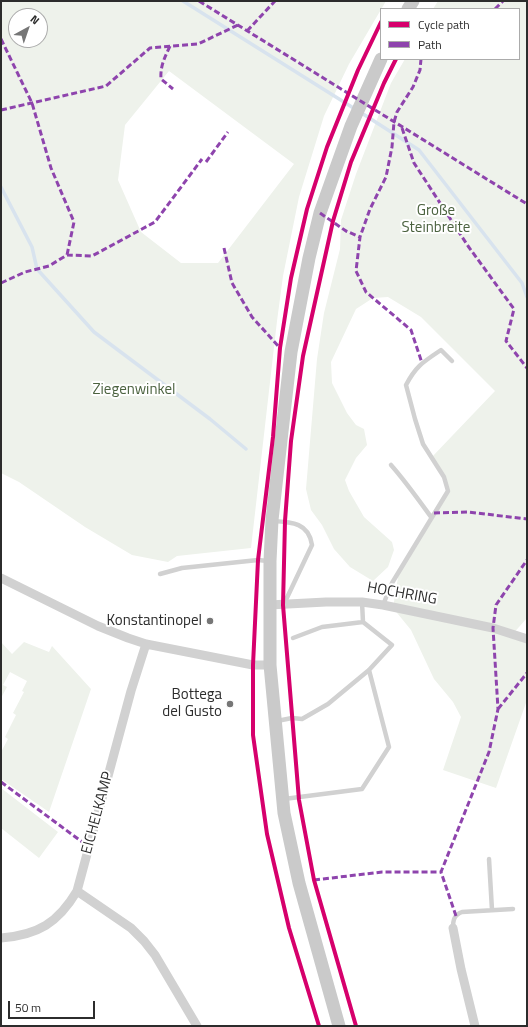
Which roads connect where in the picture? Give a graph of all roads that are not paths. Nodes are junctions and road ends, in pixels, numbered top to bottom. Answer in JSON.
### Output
{"nodes":[{"id":1,"x":380,"y":60,"type":"edge"},
{"id":2,"x":452,"y":361,"type":"dead end"},
{"id":3,"x":391,"y":465,"type":"dead end"},
{"id":4,"x":431,"y":517,"type":"junction"},
{"id":5,"x":272,"y":520,"type":"junction"},
{"id":6,"x":270,"y":561,"type":"junction"},
{"id":7,"x":160,"y":574,"type":"dead end"},
{"id":8,"x":1,"y":578,"type":"edge"},
{"id":9,"x":362,"y":602,"type":"junction"},
{"id":10,"x":269,"y":605,"type":"junction"},
{"id":11,"x":283,"y":605,"type":"junction"},
{"id":12,"x":383,"y":605,"type":"junction"},
{"id":13,"x":363,"y":622,"type":"junction"},
{"id":14,"x":293,"y":638,"type":"dead end"},
{"id":15,"x":527,"y":639,"type":"edge"},
{"id":16,"x":146,"y":644,"type":"junction"},
{"id":17,"x":270,"y":665,"type":"junction"},
{"id":18,"x":369,"y":670,"type":"junction"},
{"id":19,"x":275,"y":722,"type":"junction"},
{"id":20,"x":283,"y":799,"type":"junction"},
{"id":21,"x":489,"y":859,"type":"dead end"},
{"id":22,"x":77,"y":891,"type":"junction"},
{"id":23,"x":513,"y":909,"type":"dead end"},
{"id":24,"x":492,"y":910,"type":"junction"},
{"id":25,"x":453,"y":928,"type":"joint"},
{"id":26,"x":1,"y":938,"type":"edge"},
{"id":27,"x":197,"y":1026,"type":"edge"},
{"id":28,"x":339,"y":1026,"type":"edge"},
{"id":29,"x":475,"y":1026,"type":"edge"}],
"edges":[{"from":1,"to":5,"type":"street"},
{"from":2,"to":4,"type":"lane"},
{"from":3,"to":4,"type":"lane"},
{"from":4,"to":12,"type":"lane"},
{"from":5,"to":6,"type":"street"},
{"from":5,"to":11,"type":"lane"},
{"from":6,"to":7,"type":"lane"},
{"from":6,"to":10,"type":"street"},
{"from":8,"to":16,"type":"street"},
{"from":9,"to":11,"type":"street","name":"HOCHRING"},
{"from":9,"to":12,"type":"street","name":"HOCHRING"},
{"from":9,"to":13,"type":"lane"},
{"from":10,"to":11,"type":"street","name":"HOCHRING"},
{"from":10,"to":17,"type":"street"},
{"from":12,"to":15,"type":"street","name":"HOCHRING"},
{"from":13,"to":14,"type":"lane"},
{"from":13,"to":18,"type":"lane"},
{"from":16,"to":17,"type":"street"},
{"from":16,"to":22,"type":"street","name":"EICHELKAMP"},
{"from":17,"to":19,"type":"street"},
{"from":18,"to":19,"type":"lane"},
{"from":18,"to":20,"type":"lane"},
{"from":19,"to":20,"type":"street"},
{"from":20,"to":28,"type":"street"},
{"from":21,"to":24,"type":"lane"},
{"from":22,"to":26,"type":"street","name":"EICHELKAMP"},
{"from":22,"to":27,"type":"street"},
{"from":23,"to":24,"type":"lane"},
{"from":24,"to":25,"type":"lane"},
{"from":25,"to":29,"type":"street"}]}
